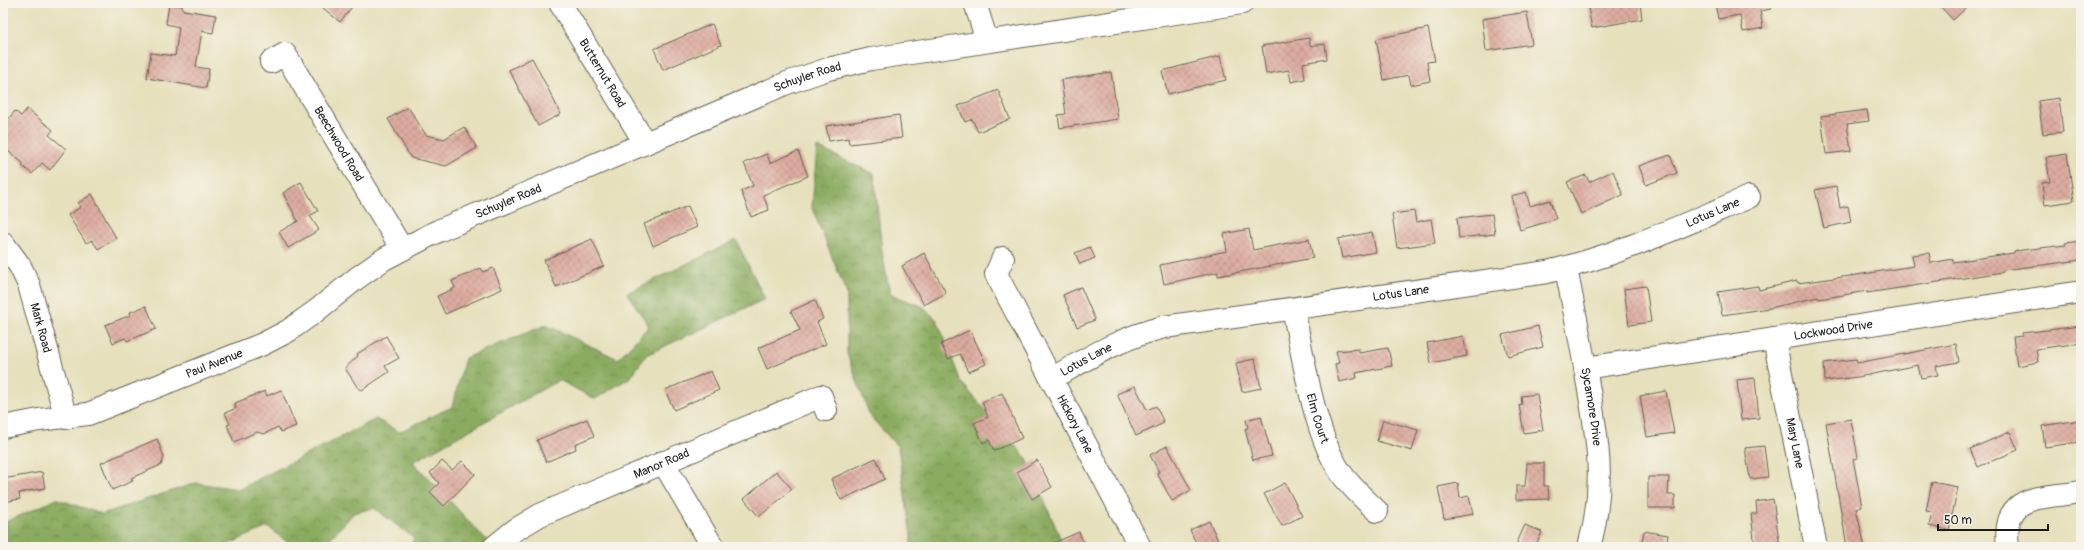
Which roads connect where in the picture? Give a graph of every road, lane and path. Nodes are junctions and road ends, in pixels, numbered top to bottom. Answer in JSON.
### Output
{"nodes":[{"id":1,"x":560,"y":3,"type":"edge"},
{"id":2,"x":975,"y":3,"type":"edge"},
{"id":3,"x":1242,"y":3,"type":"edge"},
{"id":4,"x":987,"y":41,"type":"junction"},
{"id":5,"x":271,"y":62,"type":"dead end"},
{"id":6,"x":645,"y":143,"type":"junction"},
{"id":7,"x":1750,"y":197,"type":"dead end"},
{"id":8,"x":3,"y":243,"type":"edge"},
{"id":9,"x":402,"y":249,"type":"junction"},
{"id":10,"x":1003,"y":258,"type":"dead end"},
{"id":11,"x":1566,"y":268,"type":"junction"},
{"id":12,"x":2081,"y":292,"type":"edge"},
{"id":13,"x":1293,"y":309,"type":"junction"},
{"id":14,"x":1774,"y":340,"type":"junction"},
{"id":15,"x":1585,"y":368,"type":"junction"},
{"id":16,"x":1051,"y":379,"type":"junction"},
{"id":17,"x":826,"y":410,"type":"dead end"},
{"id":18,"x":66,"y":418,"type":"junction"},
{"id":19,"x":3,"y":427,"type":"edge"},
{"id":20,"x":663,"y":462,"type":"junction"},
{"id":21,"x":2081,"y":492,"type":"edge"},
{"id":22,"x":1377,"y":511,"type":"dead end"},
{"id":23,"x":494,"y":547,"type":"edge"},
{"id":24,"x":713,"y":547,"type":"edge"},
{"id":25,"x":1140,"y":547,"type":"edge"},
{"id":26,"x":1589,"y":547,"type":"edge"},
{"id":27,"x":1816,"y":547,"type":"edge"},
{"id":28,"x":2008,"y":547,"type":"edge"}],
"edges":[{"from":1,"to":6,"type":"street","name":"Butternut Road"},
{"from":2,"to":4,"type":"street"},
{"from":3,"to":4,"type":"street","name":"Schuyler Road"},
{"from":4,"to":6,"type":"street","name":"Schuyler Road"},
{"from":5,"to":9,"type":"street","name":"Beechwood Road"},
{"from":6,"to":9,"type":"street","name":"Schuyler Road"},
{"from":7,"to":11,"type":"street","name":"Lotus Lane"},
{"from":8,"to":18,"type":"street","name":"Mark Road"},
{"from":9,"to":18,"type":"street","name":"Paul Avenue"},
{"from":10,"to":16,"type":"street","name":"Hickory Lane"},
{"from":11,"to":13,"type":"street","name":"Lotus Lane"},
{"from":11,"to":15,"type":"street","name":"Sycamore Drive"},
{"from":12,"to":14,"type":"street","name":"Lockwood Drive"},
{"from":13,"to":16,"type":"street","name":"Lotus Lane"},
{"from":13,"to":22,"type":"street","name":"Elm Court"},
{"from":14,"to":15,"type":"street","name":"Lockwood Drive"},
{"from":14,"to":27,"type":"street","name":"Mary Lane"},
{"from":15,"to":26,"type":"street","name":"Sycamore Drive"},
{"from":16,"to":25,"type":"street","name":"Hickory Lane"},
{"from":17,"to":20,"type":"street","name":"Manor Road"},
{"from":18,"to":19,"type":"street","name":"Paul Avenue"},
{"from":20,"to":23,"type":"street","name":"Manor Road"},
{"from":20,"to":24,"type":"street"},
{"from":21,"to":28,"type":"street"}]}
